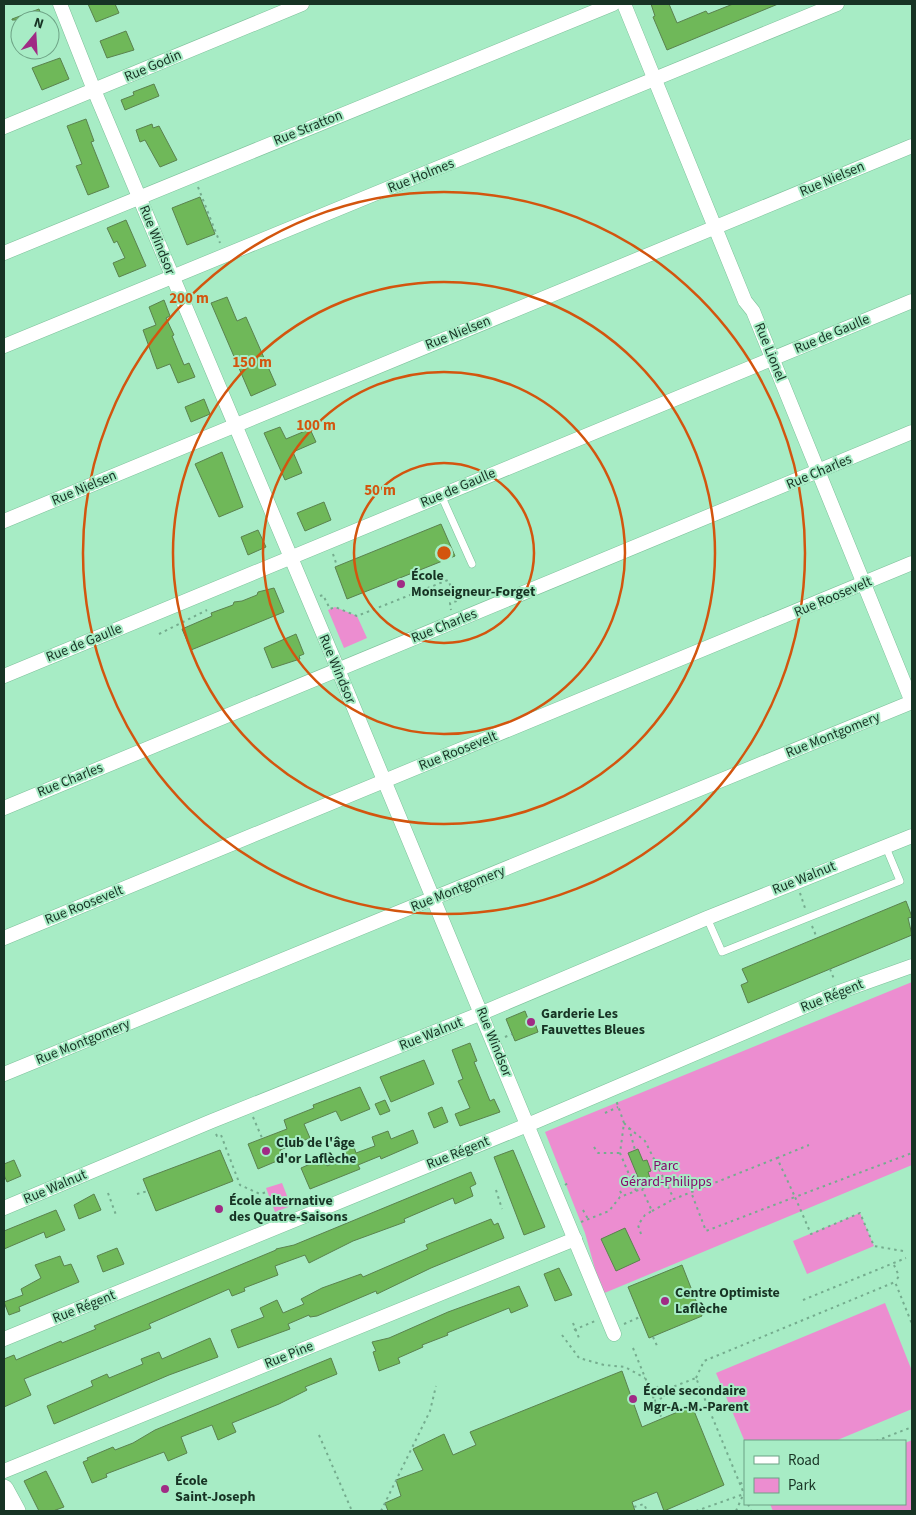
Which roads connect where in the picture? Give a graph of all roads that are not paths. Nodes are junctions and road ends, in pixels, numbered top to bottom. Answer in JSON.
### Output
{"nodes":[{"id":1,"x":60,"y":4,"type":"edge"},
{"id":2,"x":302,"y":4,"type":"edge"},
{"id":3,"x":613,"y":4,"type":"edge"},
{"id":4,"x":624,"y":4,"type":"edge"},
{"id":5,"x":837,"y":4,"type":"edge"},
{"id":6,"x":654,"y":80,"type":"junction"},
{"id":7,"x":94,"y":90,"type":"junction"},
{"id":8,"x":4,"y":126,"type":"edge"},
{"id":9,"x":912,"y":146,"type":"edge"},
{"id":10,"x":139,"y":197,"type":"junction"},
{"id":11,"x":716,"y":227,"type":"junction"},
{"id":12,"x":4,"y":252,"type":"edge"},
{"id":13,"x":172,"y":277,"type":"junction"},
{"id":14,"x":912,"y":301,"type":"edge"},
{"id":15,"x":4,"y":346,"type":"edge"},
{"id":16,"x":773,"y":360,"type":"junction"},
{"id":17,"x":235,"y":425,"type":"junction"},
{"id":18,"x":912,"y":432,"type":"edge"},
{"id":19,"x":819,"y":472,"type":"junction"},
{"id":20,"x":441,"y":495,"type":"junction"},
{"id":21,"x":4,"y":521,"type":"edge"},
{"id":22,"x":290,"y":558,"type":"junction"},
{"id":23,"x":912,"y":563,"type":"edge"},
{"id":24,"x":472,"y":564,"type":"dead end"},
{"id":25,"x":864,"y":584,"type":"junction"},
{"id":26,"x":337,"y":670,"type":"junction"},
{"id":27,"x":4,"y":676,"type":"edge"},
{"id":28,"x":912,"y":702,"type":"edge"},
{"id":29,"x":386,"y":781,"type":"junction"},
{"id":30,"x":4,"y":808,"type":"edge"},
{"id":31,"x":912,"y":836,"type":"edge"},
{"id":32,"x":885,"y":845,"type":"junction"},
{"id":33,"x":435,"y":899,"type":"junction"},
{"id":34,"x":707,"y":918,"type":"junction"},
{"id":35,"x":4,"y":938,"type":"edge"},
{"id":36,"x":912,"y":966,"type":"edge"},
{"id":37,"x":482,"y":1013,"type":"junction"},
{"id":38,"x":4,"y":1074,"type":"edge"},
{"id":39,"x":528,"y":1125,"type":"junction"},
{"id":40,"x":4,"y":1208,"type":"edge"},
{"id":41,"x":575,"y":1239,"type":"junction"},
{"id":42,"x":617,"y":1330,"type":"road end"},
{"id":43,"x":4,"y":1339,"type":"edge"},
{"id":44,"x":4,"y":1471,"type":"edge"},
{"id":45,"x":4,"y":1489,"type":"edge"},
{"id":46,"x":16,"y":1511,"type":"edge"}],
"edges":[{"from":1,"to":7,"type":"street","name":"Rue Windsor"},
{"from":2,"to":7,"type":"street","name":"Rue Godin"},
{"from":3,"to":10,"type":"street","name":"Rue Stratton"},
{"from":4,"to":6,"type":"street","name":"Rue Lionel"},
{"from":5,"to":6,"type":"street","name":"Rue Holmes"},
{"from":6,"to":11,"type":"street","name":"Rue Lionel"},
{"from":6,"to":13,"type":"street","name":"Rue Holmes"},
{"from":7,"to":8,"type":"street","name":"Rue Godin"},
{"from":7,"to":10,"type":"street","name":"Rue Windsor"},
{"from":9,"to":11,"type":"street","name":"Rue Nielsen"},
{"from":10,"to":12,"type":"street","name":"Rue Stratton"},
{"from":10,"to":13,"type":"street","name":"Rue Windsor"},
{"from":11,"to":16,"type":"street","name":"Rue Lionel"},
{"from":11,"to":17,"type":"street","name":"Rue Nielsen"},
{"from":13,"to":15,"type":"street","name":"Rue Holmes"},
{"from":13,"to":17,"type":"street","name":"Rue Windsor"},
{"from":14,"to":16,"type":"street","name":"Rue de Gaulle"},
{"from":16,"to":19,"type":"street","name":"Rue Lionel"},
{"from":16,"to":20,"type":"street","name":"Rue de Gaulle"},
{"from":17,"to":21,"type":"street","name":"Rue Nielsen"},
{"from":17,"to":22,"type":"street","name":"Rue Windsor"},
{"from":18,"to":19,"type":"street","name":"Rue Charles"},
{"from":19,"to":25,"type":"street","name":"Rue Lionel"},
{"from":19,"to":26,"type":"street","name":"Rue Charles"},
{"from":20,"to":22,"type":"street","name":"Rue de Gaulle"},
{"from":20,"to":24,"type":"lane"},
{"from":22,"to":26,"type":"street","name":"Rue Windsor"},
{"from":22,"to":27,"type":"street","name":"Rue de Gaulle"},
{"from":23,"to":25,"type":"street","name":"Rue Roosevelt"},
{"from":25,"to":28,"type":"street","name":"Rue Lionel"},
{"from":25,"to":29,"type":"street","name":"Rue Roosevelt"},
{"from":26,"to":29,"type":"street","name":"Rue Windsor"},
{"from":26,"to":30,"type":"street","name":"Rue Charles"},
{"from":28,"to":33,"type":"street","name":"Rue Montgomery"},
{"from":29,"to":33,"type":"street","name":"Rue Windsor"},
{"from":29,"to":35,"type":"street","name":"Rue Roosevelt"},
{"from":31,"to":32,"type":"street","name":"Rue Walnut"},
{"from":32,"to":34,"type":"street","name":"Rue Walnut"},
{"from":32,"to":34,"type":"lane"},
{"from":33,"to":37,"type":"street","name":"Rue Windsor"},
{"from":33,"to":38,"type":"street","name":"Rue Montgomery"},
{"from":34,"to":37,"type":"street","name":"Rue Walnut"},
{"from":36,"to":39,"type":"street","name":"Rue Régent"},
{"from":37,"to":39,"type":"street","name":"Rue Windsor"},
{"from":37,"to":40,"type":"street","name":"Rue Walnut"},
{"from":39,"to":41,"type":"street","name":"Rue Windsor"},
{"from":39,"to":43,"type":"street","name":"Rue Régent"},
{"from":41,"to":42,"type":"street","name":"Rue Windsor"},
{"from":41,"to":44,"type":"street","name":"Rue Pine"},
{"from":45,"to":46,"type":"main road"}]}
